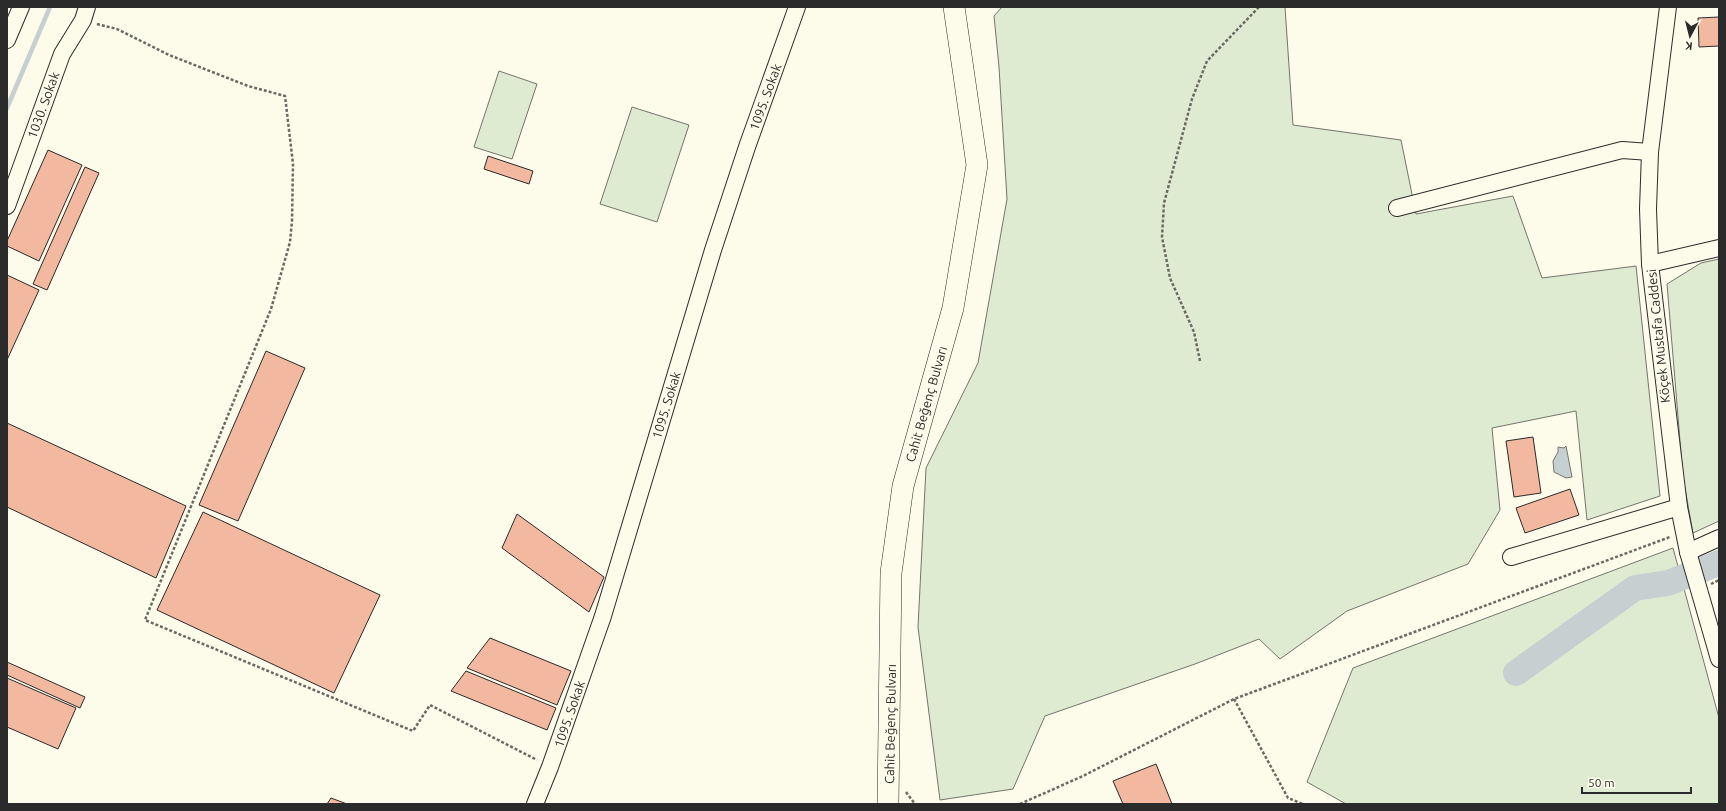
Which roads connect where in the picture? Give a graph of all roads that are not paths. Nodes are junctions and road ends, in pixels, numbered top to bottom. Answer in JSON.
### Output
{"nodes":[{"id":1,"x":21,"y":7,"type":"edge"},
{"id":2,"x":797,"y":7,"type":"edge"},
{"id":3,"x":954,"y":7,"type":"edge"},
{"id":4,"x":1668,"y":7,"type":"edge"},
{"id":5,"x":85,"y":14,"type":"edge"},
{"id":6,"x":7,"y":40,"type":"edge"},
{"id":7,"x":1650,"y":152,"type":"junction"},
{"id":8,"x":7,"y":206,"type":"edge"},
{"id":9,"x":1397,"y":208,"type":"dead end"},
{"id":10,"x":1719,"y":248,"type":"edge"},
{"id":11,"x":1650,"y":264,"type":"junction"},
{"id":12,"x":1679,"y":507,"type":"junction"},
{"id":13,"x":1719,"y":538,"type":"edge"},
{"id":14,"x":1688,"y":552,"type":"junction"},
{"id":15,"x":1511,"y":557,"type":"dead end"},
{"id":16,"x":1719,"y":659,"type":"edge"},
{"id":17,"x":535,"y":804,"type":"edge"},
{"id":18,"x":888,"y":804,"type":"edge"}],
"edges":[{"from":1,"to":6,"type":"street"},
{"from":2,"to":17,"type":"street","name":"1095. Sokak"},
{"from":3,"to":18,"type":"main road","name":"Cahit Beğenç Bulvarı"},
{"from":4,"to":7,"type":"street","name":"Köçek Mustafa Caddesi"},
{"from":5,"to":8,"type":"street","name":"1030. Sokak"},
{"from":7,"to":9,"type":"street"},
{"from":7,"to":11,"type":"street","name":"Köçek Mustafa Caddesi"},
{"from":10,"to":11,"type":"street"},
{"from":11,"to":12,"type":"street","name":"Köçek Mustafa Caddesi"},
{"from":12,"to":14,"type":"street","name":"Köçek Mustafa Caddesi"},
{"from":12,"to":15,"type":"street"},
{"from":13,"to":14,"type":"street"},
{"from":14,"to":16,"type":"street","name":"Köçek Mustafa Caddesi"}]}
